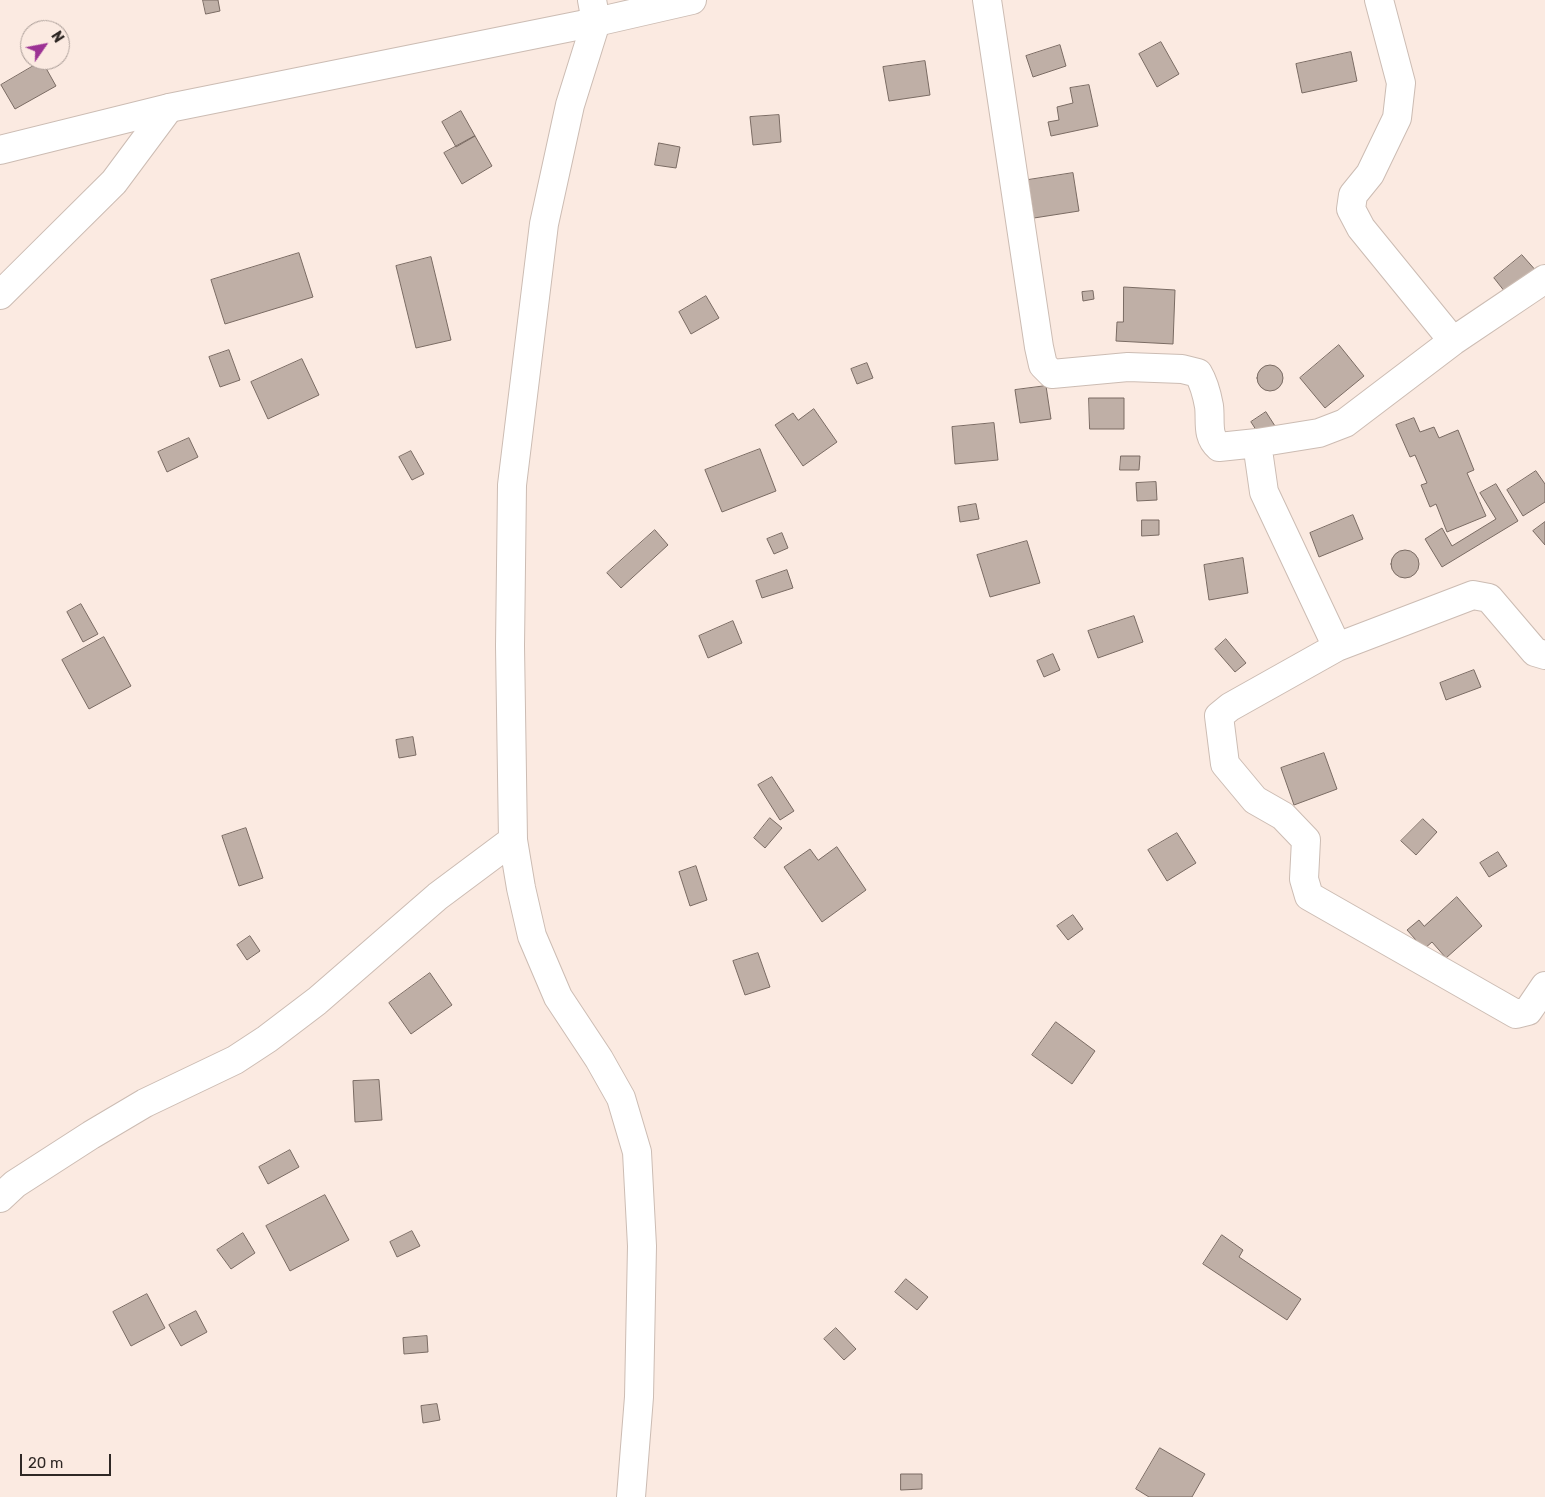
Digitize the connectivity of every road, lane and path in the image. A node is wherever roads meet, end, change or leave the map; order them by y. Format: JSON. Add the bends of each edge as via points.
{"nodes":[{"id":1,"x":692,"y":0,"type":"edge"},
{"id":2,"x":987,"y":0,"type":"edge"},
{"id":3,"x":1380,"y":0,"type":"edge"},
{"id":4,"x":594,"y":11,"type":"edge"},
{"id":5,"x":169,"y":108,"type":"junction"},
{"id":6,"x":0,"y":150,"type":"edge"},
{"id":7,"x":1545,"y":279,"type":"edge"},
{"id":8,"x":0,"y":295,"type":"edge"},
{"id":9,"x":1453,"y":341,"type":"junction"},
{"id":10,"x":1257,"y":443,"type":"junction"},
{"id":11,"x":1337,"y":647,"type":"junction"},
{"id":12,"x":1545,"y":655,"type":"edge"},
{"id":13,"x":513,"y":840,"type":"junction"},
{"id":14,"x":1545,"y":986,"type":"edge"},
{"id":15,"x":0,"y":1198,"type":"edge"},
{"id":16,"x":631,"y":1497,"type":"edge"}],
"edges":[{"from":1,"to":4,"type":"street"},
{"from":2,"to":10,"type":"street","via":[[1043,365],[1052,374],[1128,367],[1198,373],[1209,407],[1213,442],[1219,447]]},
{"from":3,"to":9,"type":"street","via":[[1401,83],[1397,118],[1370,174],[1353,195],[1351,209],[1361,228]]},
{"from":4,"to":5,"type":"street"},
{"from":4,"to":13,"type":"street","via":[[544,224],[512,485]]},
{"from":5,"to":6,"type":"street"},
{"from":5,"to":8,"type":"street","via":[[114,182]]},
{"from":7,"to":9,"type":"street"},
{"from":9,"to":10,"type":"street","via":[[1345,423],[1319,433]]},
{"from":10,"to":11,"type":"street","via":[[1264,492]]},
{"from":11,"to":12,"type":"street","via":[[1473,595],[1489,598],[1536,652]]},
{"from":11,"to":14,"type":"street","via":[[1219,716],[1225,764],[1255,800],[1283,816],[1306,840],[1304,879],[1309,896],[1516,1014],[1528,1011]]},
{"from":13,"to":15,"type":"street","via":[[438,896],[318,1001],[267,1039],[235,1060],[145,1103],[99,1130],[15,1184]]},
{"from":13,"to":16,"type":"street","via":[[532,936],[558,996],[621,1098],[637,1152],[642,1256],[639,1397]]}]}
